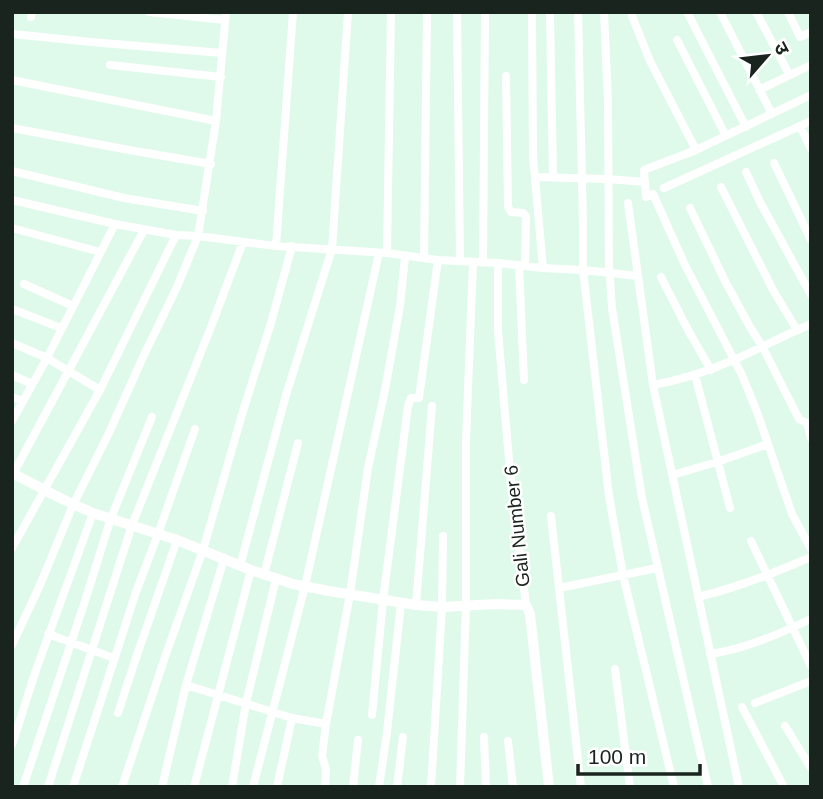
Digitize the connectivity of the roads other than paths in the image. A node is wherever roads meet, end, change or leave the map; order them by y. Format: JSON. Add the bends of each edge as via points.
{"nodes":[{"id":1,"x":149,"y":12,"type":"edge"},
{"id":2,"x":293,"y":12,"type":"edge"},
{"id":3,"x":348,"y":12,"type":"edge"},
{"id":4,"x":391,"y":12,"type":"edge"},
{"id":5,"x":426,"y":12,"type":"edge"},
{"id":6,"x":457,"y":12,"type":"edge"},
{"id":7,"x":485,"y":12,"type":"edge"},
{"id":8,"x":532,"y":12,"type":"edge"},
{"id":9,"x":550,"y":12,"type":"edge"},
{"id":10,"x":578,"y":12,"type":"edge"},
{"id":11,"x":604,"y":12,"type":"edge"},
{"id":12,"x":687,"y":12,"type":"edge"},
{"id":13,"x":720,"y":12,"type":"edge"},
{"id":14,"x":755,"y":12,"type":"edge"},
{"id":15,"x":788,"y":12,"type":"edge"},
{"id":16,"x":161,"y":13,"type":"edge"},
{"id":17,"x":225,"y":16,"type":"edge"},
{"id":18,"x":632,"y":16,"type":"dead end"},
{"id":19,"x":811,"y":32,"type":"edge"},
{"id":20,"x":12,"y":34,"type":"edge"},
{"id":21,"x":677,"y":40,"type":"dead end"},
{"id":22,"x":222,"y":53,"type":"junction"},
{"id":23,"x":110,"y":65,"type":"dead end"},
{"id":24,"x":811,"y":65,"type":"edge"},
{"id":25,"x":789,"y":74,"type":"junction"},
{"id":26,"x":506,"y":76,"type":"dead end"},
{"id":27,"x":221,"y":77,"type":"junction"},
{"id":28,"x":12,"y":80,"type":"edge"},
{"id":29,"x":759,"y":90,"type":"junction"},
{"id":30,"x":811,"y":95,"type":"edge"},
{"id":31,"x":772,"y":114,"type":"junction"},
{"id":32,"x":216,"y":121,"type":"junction"},
{"id":33,"x":811,"y":121,"type":"edge"},
{"id":34,"x":800,"y":126,"type":"junction"},
{"id":35,"x":746,"y":127,"type":"junction"},
{"id":36,"x":12,"y":128,"type":"edge"},
{"id":37,"x":726,"y":136,"type":"junction"},
{"id":38,"x":811,"y":149,"type":"edge"},
{"id":39,"x":696,"y":150,"type":"junction"},
{"id":40,"x":774,"y":163,"type":"dead end"},
{"id":41,"x":211,"y":164,"type":"junction"},
{"id":42,"x":12,"y":171,"type":"edge"},
{"id":43,"x":746,"y":172,"type":"dead end"},
{"id":44,"x":535,"y":177,"type":"junction"},
{"id":45,"x":553,"y":178,"type":"junction"},
{"id":46,"x":582,"y":178,"type":"junction"},
{"id":47,"x":608,"y":179,"type":"junction"},
{"id":48,"x":645,"y":182,"type":"junction"},
{"id":49,"x":721,"y":187,"type":"dead end"},
{"id":50,"x":664,"y":188,"type":"dead end"},
{"id":51,"x":12,"y":200,"type":"edge"},
{"id":52,"x":628,"y":203,"type":"dead end"},
{"id":53,"x":690,"y":208,"type":"dead end"},
{"id":54,"x":203,"y":211,"type":"junction"},
{"id":55,"x":115,"y":225,"type":"junction"},
{"id":56,"x":12,"y":228,"type":"edge"},
{"id":57,"x":144,"y":230,"type":"junction"},
{"id":58,"x":176,"y":235,"type":"junction"},
{"id":59,"x":198,"y":236,"type":"junction"},
{"id":60,"x":811,"y":240,"type":"edge"},
{"id":61,"x":243,"y":242,"type":"junction"},
{"id":62,"x":276,"y":246,"type":"junction"},
{"id":63,"x":292,"y":246,"type":"junction"},
{"id":64,"x":332,"y":249,"type":"junction"},
{"id":65,"x":100,"y":252,"type":"junction"},
{"id":66,"x":383,"y":253,"type":"junction"},
{"id":67,"x":405,"y":257,"type":"junction"},
{"id":68,"x":424,"y":258,"type":"junction"},
{"id":69,"x":438,"y":260,"type":"junction"},
{"id":70,"x":460,"y":261,"type":"junction"},
{"id":71,"x":473,"y":262,"type":"junction"},
{"id":72,"x":483,"y":262,"type":"junction"},
{"id":73,"x":498,"y":263,"type":"junction"},
{"id":74,"x":522,"y":265,"type":"junction"},
{"id":75,"x":542,"y":268,"type":"junction"},
{"id":76,"x":583,"y":270,"type":"junction"},
{"id":77,"x":609,"y":273,"type":"junction"},
{"id":78,"x":638,"y":276,"type":"junction"},
{"id":79,"x":661,"y":277,"type":"dead end"},
{"id":80,"x":24,"y":284,"type":"dead end"},
{"id":81,"x":811,"y":295,"type":"edge"},
{"id":82,"x":73,"y":306,"type":"junction"},
{"id":83,"x":12,"y":309,"type":"edge"},
{"id":84,"x":811,"y":324,"type":"edge"},
{"id":85,"x":61,"y":328,"type":"junction"},
{"id":86,"x":797,"y":330,"type":"junction"},
{"id":87,"x":12,"y":343,"type":"edge"},
{"id":88,"x":762,"y":346,"type":"junction"},
{"id":89,"x":47,"y":358,"type":"junction"},
{"id":90,"x":735,"y":360,"type":"junction"},
{"id":91,"x":711,"y":370,"type":"junction"},
{"id":92,"x":69,"y":371,"type":"junction"},
{"id":93,"x":12,"y":375,"type":"edge"},
{"id":94,"x":695,"y":375,"type":"junction"},
{"id":95,"x":524,"y":380,"type":"dead end"},
{"id":96,"x":32,"y":384,"type":"junction"},
{"id":97,"x":653,"y":385,"type":"junction"},
{"id":98,"x":100,"y":390,"type":"junction"},
{"id":99,"x":12,"y":397,"type":"edge"},
{"id":100,"x":23,"y":401,"type":"junction"},
{"id":101,"x":432,"y":406,"type":"dead end"},
{"id":102,"x":152,"y":417,"type":"dead end"},
{"id":103,"x":12,"y":420,"type":"edge"},
{"id":104,"x":195,"y":429,"type":"dead end"},
{"id":105,"x":811,"y":438,"type":"edge"},
{"id":106,"x":298,"y":443,"type":"dead end"},
{"id":107,"x":768,"y":444,"type":"junction"},
{"id":108,"x":717,"y":462,"type":"junction"},
{"id":109,"x":13,"y":474,"type":"edge"},
{"id":110,"x":672,"y":475,"type":"junction"},
{"id":111,"x":45,"y":491,"type":"junction"},
{"id":112,"x":73,"y":505,"type":"junction"},
{"id":113,"x":730,"y":508,"type":"dead end"},
{"id":114,"x":93,"y":513,"type":"junction"},
{"id":115,"x":551,"y":516,"type":"dead end"},
{"id":116,"x":111,"y":518,"type":"junction"},
{"id":117,"x":132,"y":525,"type":"junction"},
{"id":118,"x":159,"y":534,"type":"junction"},
{"id":119,"x":443,"y":536,"type":"dead end"},
{"id":120,"x":177,"y":540,"type":"junction"},
{"id":121,"x":751,"y":541,"type":"dead end"},
{"id":122,"x":12,"y":548,"type":"edge"},
{"id":123,"x":811,"y":549,"type":"edge"},
{"id":124,"x":203,"y":550,"type":"junction"},
{"id":125,"x":811,"y":557,"type":"edge"},
{"id":126,"x":224,"y":559,"type":"junction"},
{"id":127,"x":240,"y":566,"type":"junction"},
{"id":128,"x":657,"y":568,"type":"junction"},
{"id":129,"x":251,"y":570,"type":"junction"},
{"id":130,"x":264,"y":575,"type":"junction"},
{"id":131,"x":623,"y":575,"type":"junction"},
{"id":132,"x":768,"y":575,"type":"junction"},
{"id":133,"x":276,"y":579,"type":"junction"},
{"id":134,"x":305,"y":586,"type":"junction"},
{"id":135,"x":559,"y":588,"type":"junction"},
{"id":136,"x":350,"y":594,"type":"junction"},
{"id":137,"x":698,"y":597,"type":"junction"},
{"id":138,"x":383,"y":600,"type":"junction"},
{"id":139,"x":401,"y":603,"type":"junction"},
{"id":140,"x":416,"y":605,"type":"junction"},
{"id":141,"x":466,"y":605,"type":"junction"},
{"id":142,"x":526,"y":605,"type":"junction"},
{"id":143,"x":442,"y":607,"type":"junction"},
{"id":144,"x":811,"y":619,"type":"edge"},
{"id":145,"x":793,"y":627,"type":"junction"},
{"id":146,"x":48,"y":634,"type":"junction"},
{"id":147,"x":71,"y":642,"type":"junction"},
{"id":148,"x":12,"y":645,"type":"edge"},
{"id":149,"x":91,"y":650,"type":"junction"},
{"id":150,"x":710,"y":654,"type":"junction"},
{"id":151,"x":114,"y":658,"type":"junction"},
{"id":152,"x":811,"y":666,"type":"edge"},
{"id":153,"x":615,"y":669,"type":"dead end"},
{"id":154,"x":811,"y":681,"type":"edge"},
{"id":155,"x":186,"y":685,"type":"junction"},
{"id":156,"x":218,"y":695,"type":"junction"},
{"id":157,"x":246,"y":703,"type":"junction"},
{"id":158,"x":755,"y":703,"type":"dead end"},
{"id":159,"x":742,"y":707,"type":"dead end"},
{"id":160,"x":272,"y":712,"type":"junction"},
{"id":161,"x":118,"y":713,"type":"dead end"},
{"id":162,"x":372,"y":715,"type":"dead end"},
{"id":163,"x":292,"y":718,"type":"junction"},
{"id":164,"x":326,"y":724,"type":"junction"},
{"id":165,"x":785,"y":726,"type":"dead end"},
{"id":166,"x":403,"y":737,"type":"dead end"},
{"id":167,"x":484,"y":737,"type":"dead end"},
{"id":168,"x":358,"y":740,"type":"dead end"},
{"id":169,"x":508,"y":741,"type":"dead end"},
{"id":170,"x":12,"y":745,"type":"edge"},
{"id":171,"x":806,"y":755,"type":"edge"},
{"id":172,"x":811,"y":768,"type":"edge"},
{"id":173,"x":23,"y":787,"type":"edge"},
{"id":174,"x":48,"y":787,"type":"edge"},
{"id":175,"x":73,"y":787,"type":"edge"},
{"id":176,"x":122,"y":787,"type":"edge"},
{"id":177,"x":162,"y":787,"type":"edge"},
{"id":178,"x":194,"y":787,"type":"edge"},
{"id":179,"x":232,"y":787,"type":"edge"},
{"id":180,"x":253,"y":787,"type":"edge"},
{"id":181,"x":277,"y":787,"type":"edge"},
{"id":182,"x":325,"y":787,"type":"edge"},
{"id":183,"x":354,"y":787,"type":"edge"},
{"id":184,"x":379,"y":787,"type":"edge"},
{"id":185,"x":397,"y":787,"type":"edge"},
{"id":186,"x":431,"y":787,"type":"edge"},
{"id":187,"x":460,"y":787,"type":"edge"},
{"id":188,"x":486,"y":787,"type":"edge"},
{"id":189,"x":513,"y":787,"type":"edge"},
{"id":190,"x":549,"y":787,"type":"edge"},
{"id":191,"x":580,"y":787,"type":"edge"},
{"id":192,"x":630,"y":787,"type":"edge"},
{"id":193,"x":674,"y":787,"type":"edge"},
{"id":194,"x":708,"y":787,"type":"edge"},
{"id":195,"x":739,"y":787,"type":"edge"},
{"id":196,"x":784,"y":787,"type":"edge"}],
"edges":[{"from":1,"to":16,"type":"street"},
{"from":2,"to":62,"type":"street"},
{"from":3,"to":64,"type":"street"},
{"from":4,"to":66,"type":"street"},
{"from":5,"to":68,"type":"street"},
{"from":6,"to":70,"type":"street"},
{"from":7,"to":72,"type":"street"},
{"from":8,"to":44,"type":"street"},
{"from":9,"to":45,"type":"street"},
{"from":10,"to":46,"type":"street"},
{"from":11,"to":47,"type":"street"},
{"from":12,"to":35,"type":"street"},
{"from":13,"to":29,"type":"street"},
{"from":14,"to":25,"type":"street"},
{"from":15,"to":19,"type":"street","via":[[800,37]]},
{"from":16,"to":17,"type":"street"},
{"from":17,"to":22,"type":"street"},
{"from":18,"to":39,"type":"street"},
{"from":20,"to":22,"type":"street"},
{"from":21,"to":37,"type":"street"},
{"from":22,"to":27,"type":"street"},
{"from":23,"to":27,"type":"street"},
{"from":24,"to":25,"type":"street"},
{"from":25,"to":29,"type":"street"},
{"from":26,"to":74,"type":"street","via":[[508,207],[510,212],[526,216]]},
{"from":27,"to":32,"type":"street"},
{"from":28,"to":32,"type":"street"},
{"from":29,"to":31,"type":"street"},
{"from":30,"to":31,"type":"street"},
{"from":31,"to":35,"type":"street"},
{"from":32,"to":41,"type":"street"},
{"from":33,"to":34,"type":"street"},
{"from":34,"to":38,"type":"street"},
{"from":34,"to":50,"type":"street"},
{"from":35,"to":37,"type":"street"},
{"from":36,"to":41,"type":"street"},
{"from":37,"to":39,"type":"street"},
{"from":39,"to":48,"type":"street","via":[[644,170]]},
{"from":40,"to":60,"type":"street"},
{"from":41,"to":54,"type":"street"},
{"from":42,"to":54,"type":"street"},
{"from":43,"to":81,"type":"street"},
{"from":44,"to":45,"type":"street"},
{"from":44,"to":75,"type":"street"},
{"from":45,"to":46,"type":"street"},
{"from":46,"to":47,"type":"street"},
{"from":46,"to":76,"type":"street"},
{"from":47,"to":48,"type":"street"},
{"from":47,"to":77,"type":"street"},
{"from":48,"to":90,"type":"street","via":[[646,197],[653,194]]},
{"from":49,"to":86,"type":"street"},
{"from":51,"to":55,"type":"street"},
{"from":52,"to":78,"type":"street"},
{"from":53,"to":88,"type":"street"},
{"from":54,"to":59,"type":"street"},
{"from":55,"to":57,"type":"street"},
{"from":55,"to":65,"type":"street"},
{"from":56,"to":65,"type":"street"},
{"from":57,"to":58,"type":"street"},
{"from":57,"to":92,"type":"street"},
{"from":58,"to":59,"type":"street"},
{"from":58,"to":98,"type":"street"},
{"from":59,"to":61,"type":"street"},
{"from":59,"to":112,"type":"street"},
{"from":61,"to":62,"type":"street"},
{"from":61,"to":117,"type":"street"},
{"from":62,"to":63,"type":"street"},
{"from":63,"to":64,"type":"street"},
{"from":63,"to":124,"type":"street"},
{"from":64,"to":66,"type":"street"},
{"from":64,"to":127,"type":"street"},
{"from":65,"to":82,"type":"street"},
{"from":66,"to":67,"type":"street"},
{"from":66,"to":134,"type":"street"},
{"from":67,"to":68,"type":"street"},
{"from":67,"to":136,"type":"street"},
{"from":68,"to":69,"type":"street"},
{"from":69,"to":70,"type":"street"},
{"from":69,"to":138,"type":"street","via":[[419,398],[411,398],[408,405]]},
{"from":70,"to":71,"type":"street"},
{"from":71,"to":72,"type":"street"},
{"from":71,"to":141,"type":"street"},
{"from":72,"to":73,"type":"street"},
{"from":73,"to":74,"type":"street"},
{"from":73,"to":142,"type":"street","name":"Gali Number 6","via":[[498,331]]},
{"from":74,"to":75,"type":"street"},
{"from":74,"to":95,"type":"street"},
{"from":75,"to":76,"type":"street"},
{"from":76,"to":77,"type":"street"},
{"from":76,"to":131,"type":"street","via":[[609,496]]},
{"from":77,"to":78,"type":"street"},
{"from":77,"to":128,"type":"street","via":[[642,498]]},
{"from":78,"to":97,"type":"street"},
{"from":79,"to":91,"type":"street"},
{"from":80,"to":82,"type":"street"},
{"from":82,"to":85,"type":"street"},
{"from":83,"to":85,"type":"street"},
{"from":84,"to":86,"type":"street"},
{"from":85,"to":89,"type":"street"},
{"from":86,"to":88,"type":"street"},
{"from":87,"to":89,"type":"street"},
{"from":88,"to":90,"type":"street"},
{"from":88,"to":105,"type":"street","via":[[799,419],[807,423]]},
{"from":89,"to":92,"type":"street"},
{"from":89,"to":96,"type":"street"},
{"from":90,"to":91,"type":"street"},
{"from":90,"to":107,"type":"street"},
{"from":91,"to":94,"type":"street"},
{"from":92,"to":98,"type":"street"},
{"from":92,"to":109,"type":"street"},
{"from":93,"to":96,"type":"street"},
{"from":94,"to":97,"type":"street"},
{"from":94,"to":108,"type":"street"},
{"from":96,"to":100,"type":"street"},
{"from":97,"to":110,"type":"street"},
{"from":98,"to":111,"type":"street"},
{"from":99,"to":100,"type":"street"},
{"from":100,"to":103,"type":"street"},
{"from":101,"to":140,"type":"street"},
{"from":102,"to":116,"type":"street"},
{"from":104,"to":118,"type":"street"},
{"from":106,"to":130,"type":"street"},
{"from":107,"to":108,"type":"street"},
{"from":107,"to":123,"type":"street","via":[[792,514]]},
{"from":108,"to":110,"type":"street"},
{"from":108,"to":113,"type":"street"},
{"from":109,"to":111,"type":"street"},
{"from":110,"to":137,"type":"street"},
{"from":111,"to":112,"type":"street"},
{"from":111,"to":122,"type":"street"},
{"from":112,"to":114,"type":"street"},
{"from":112,"to":148,"type":"street"},
{"from":114,"to":116,"type":"street"},
{"from":114,"to":146,"type":"street"},
{"from":115,"to":135,"type":"street"},
{"from":116,"to":117,"type":"street"},
{"from":116,"to":147,"type":"street"},
{"from":117,"to":118,"type":"street"},
{"from":117,"to":149,"type":"street"},
{"from":118,"to":120,"type":"street"},
{"from":118,"to":151,"type":"street"},
{"from":119,"to":143,"type":"street"},
{"from":120,"to":124,"type":"street"},
{"from":120,"to":161,"type":"street"},
{"from":121,"to":132,"type":"street"},
{"from":124,"to":126,"type":"street"},
{"from":124,"to":176,"type":"street"},
{"from":125,"to":132,"type":"street"},
{"from":126,"to":127,"type":"street"},
{"from":126,"to":155,"type":"street"},
{"from":127,"to":129,"type":"street"},
{"from":128,"to":131,"type":"street"},
{"from":128,"to":194,"type":"street"},
{"from":129,"to":130,"type":"street"},
{"from":129,"to":156,"type":"street"},
{"from":130,"to":133,"type":"street"},
{"from":131,"to":135,"type":"street"},
{"from":131,"to":193,"type":"street"},
{"from":132,"to":137,"type":"street"},
{"from":132,"to":145,"type":"street"},
{"from":133,"to":134,"type":"street"},
{"from":133,"to":157,"type":"street"},
{"from":134,"to":136,"type":"street"},
{"from":134,"to":160,"type":"street"},
{"from":135,"to":191,"type":"street"},
{"from":136,"to":138,"type":"street"},
{"from":136,"to":164,"type":"street"},
{"from":137,"to":150,"type":"street"},
{"from":138,"to":139,"type":"street"},
{"from":138,"to":162,"type":"street"},
{"from":139,"to":140,"type":"street"},
{"from":139,"to":184,"type":"street"},
{"from":140,"to":143,"type":"street"},
{"from":141,"to":142,"type":"street"},
{"from":141,"to":143,"type":"street"},
{"from":141,"to":187,"type":"street"},
{"from":142,"to":190,"type":"street","name":"Gali Number 6"},
{"from":143,"to":186,"type":"street"},
{"from":144,"to":145,"type":"street"},
{"from":145,"to":150,"type":"street"},
{"from":145,"to":152,"type":"street"},
{"from":146,"to":147,"type":"street"},
{"from":146,"to":170,"type":"street"},
{"from":147,"to":149,"type":"street"},
{"from":147,"to":173,"type":"street"},
{"from":149,"to":151,"type":"street"},
{"from":149,"to":174,"type":"street"},
{"from":150,"to":195,"type":"street"},
{"from":151,"to":175,"type":"street"},
{"from":153,"to":192,"type":"street"},
{"from":154,"to":158,"type":"street"},
{"from":155,"to":156,"type":"street"},
{"from":155,"to":177,"type":"street"},
{"from":156,"to":157,"type":"street"},
{"from":156,"to":178,"type":"street"},
{"from":157,"to":160,"type":"street"},
{"from":157,"to":179,"type":"street"},
{"from":159,"to":196,"type":"street"},
{"from":160,"to":163,"type":"street"},
{"from":160,"to":180,"type":"street"},
{"from":163,"to":164,"type":"street"},
{"from":163,"to":181,"type":"street"},
{"from":164,"to":182,"type":"street"},
{"from":165,"to":171,"type":"street"},
{"from":166,"to":185,"type":"street"},
{"from":167,"to":188,"type":"street"},
{"from":168,"to":183,"type":"street"},
{"from":169,"to":189,"type":"street"},
{"from":171,"to":172,"type":"street"}]}
